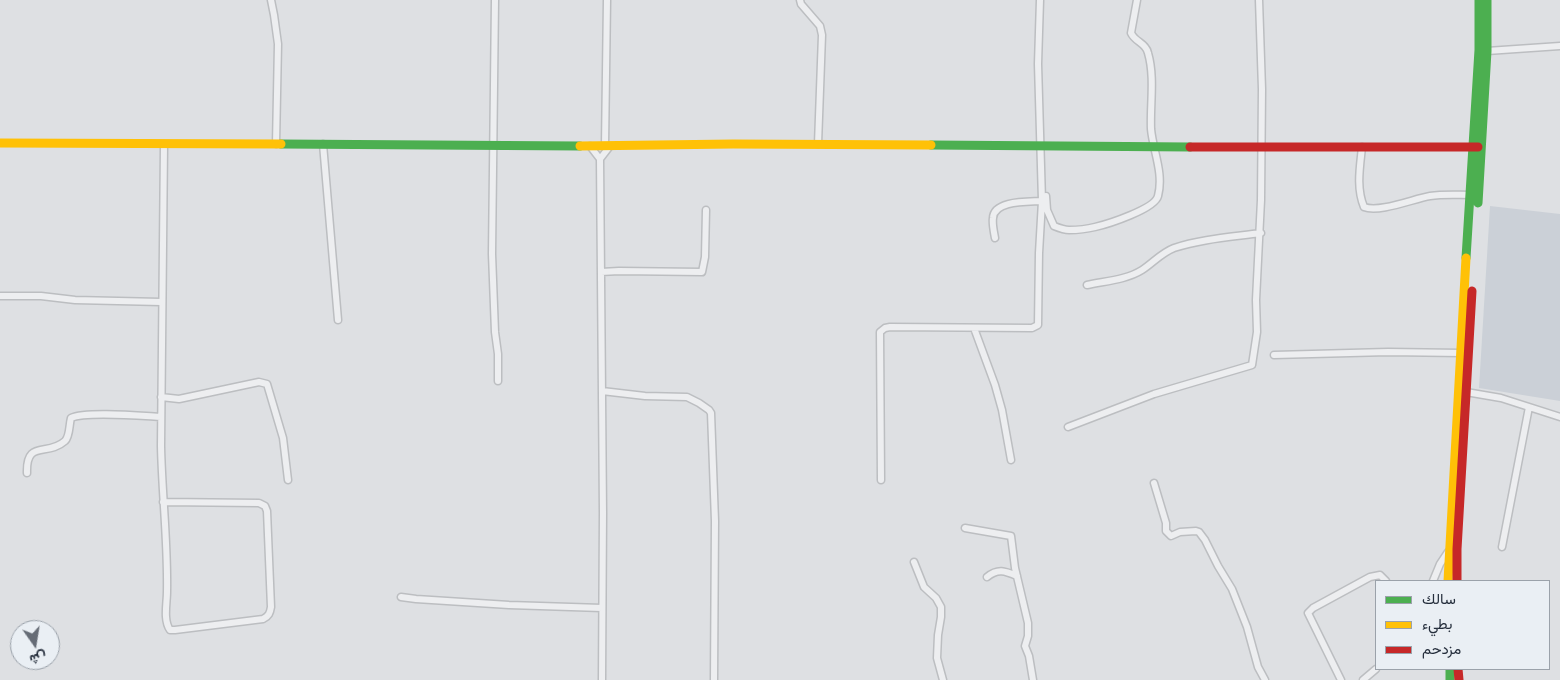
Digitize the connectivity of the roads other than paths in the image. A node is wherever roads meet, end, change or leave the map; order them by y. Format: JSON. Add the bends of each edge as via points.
{"nodes":[{"id":1,"x":271,"y":0,"type":"edge"},
{"id":2,"x":496,"y":0,"type":"edge"},
{"id":3,"x":607,"y":0,"type":"edge"},
{"id":4,"x":800,"y":0,"type":"edge"},
{"id":5,"x":1040,"y":0,"type":"edge"},
{"id":6,"x":1137,"y":0,"type":"edge"},
{"id":7,"x":1259,"y":0,"type":"edge"},
{"id":8,"x":1479,"y":0,"type":"edge"},
{"id":9,"x":1487,"y":0,"type":"edge"},
{"id":10,"x":1560,"y":46,"type":"edge"},
{"id":11,"x":1487,"y":51,"type":"junction"},
{"id":12,"x":0,"y":143,"type":"edge"},
{"id":13,"x":164,"y":144,"type":"junction"},
{"id":14,"x":276,"y":144,"type":"junction"},
{"id":15,"x":323,"y":144,"type":"junction"},
{"id":16,"x":818,"y":144,"type":"junction"},
{"id":17,"x":493,"y":145,"type":"junction"},
{"id":18,"x":1042,"y":145,"type":"junction"},
{"id":19,"x":590,"y":146,"type":"junction"},
{"id":20,"x":607,"y":146,"type":"junction"},
{"id":21,"x":1154,"y":147,"type":"junction"},
{"id":22,"x":1261,"y":147,"type":"junction"},
{"id":23,"x":1362,"y":147,"type":"junction"},
{"id":24,"x":1477,"y":147,"type":"junction"},
{"id":25,"x":600,"y":159,"type":"junction"},
{"id":26,"x":1470,"y":195,"type":"junction"},
{"id":27,"x":1042,"y":201,"type":"junction"},
{"id":28,"x":706,"y":210,"type":"dead end"},
{"id":29,"x":1261,"y":233,"type":"junction"},
{"id":30,"x":995,"y":238,"type":"dead end"},
{"id":31,"x":602,"y":272,"type":"junction"},
{"id":32,"x":1086,"y":285,"type":"dead end"},
{"id":33,"x":0,"y":296,"type":"edge"},
{"id":34,"x":161,"y":302,"type":"junction"},
{"id":35,"x":338,"y":320,"type":"dead end"},
{"id":36,"x":974,"y":328,"type":"junction"},
{"id":37,"x":1464,"y":353,"type":"junction"},
{"id":38,"x":1274,"y":355,"type":"dead end"},
{"id":39,"x":498,"y":381,"type":"dead end"},
{"id":40,"x":602,"y":391,"type":"junction"},
{"id":41,"x":1466,"y":392,"type":"junction"},
{"id":42,"x":161,"y":397,"type":"junction"},
{"id":43,"x":1529,"y":407,"type":"junction"},
{"id":44,"x":161,"y":416,"type":"junction"},
{"id":45,"x":1560,"y":418,"type":"edge"},
{"id":46,"x":1068,"y":427,"type":"dead end"},
{"id":47,"x":1011,"y":460,"type":"dead end"},
{"id":48,"x":27,"y":473,"type":"dead end"},
{"id":49,"x":288,"y":480,"type":"dead end"},
{"id":50,"x":881,"y":480,"type":"dead end"},
{"id":51,"x":1154,"y":483,"type":"dead end"},
{"id":52,"x":163,"y":502,"type":"junction"},
{"id":53,"x":965,"y":528,"type":"dead end"},
{"id":54,"x":1502,"y":547,"type":"dead end"},
{"id":55,"x":1453,"y":550,"type":"junction"},
{"id":56,"x":914,"y":562,"type":"dead end"},
{"id":57,"x":987,"y":576,"type":"dead end"},
{"id":58,"x":1017,"y":576,"type":"junction"},
{"id":59,"x":1385,"y":580,"type":"edge"},
{"id":60,"x":1433,"y":580,"type":"edge"},
{"id":61,"x":1448,"y":580,"type":"edge"},
{"id":62,"x":1456,"y":580,"type":"edge"},
{"id":63,"x":401,"y":597,"type":"dead end"},
{"id":64,"x":602,"y":608,"type":"junction"},
{"id":65,"x":1375,"y":670,"type":"edge"},
{"id":66,"x":602,"y":680,"type":"edge"},
{"id":67,"x":714,"y":680,"type":"edge"},
{"id":68,"x":943,"y":680,"type":"edge"},
{"id":69,"x":1033,"y":680,"type":"edge"},
{"id":70,"x":1265,"y":680,"type":"edge"},
{"id":71,"x":1341,"y":680,"type":"edge"},
{"id":72,"x":1363,"y":680,"type":"edge"}],
"edges":[{"from":1,"to":14,"type":"street","via":[[278,44]]},
{"from":2,"to":17,"type":"street"},
{"from":3,"to":20,"type":"street"},
{"from":4,"to":16,"type":"street","via":[[820,26],[822,35]]},
{"from":5,"to":18,"type":"street","via":[[1038,64]]},
{"from":6,"to":21,"type":"street","via":[[1132,33],[1148,52]]},
{"from":7,"to":22,"type":"street"},
{"from":8,"to":24,"type":"main road"},
{"from":9,"to":11,"type":"main road"},
{"from":10,"to":11,"type":"street"},
{"from":11,"to":24,"type":"main road"},
{"from":12,"to":13,"type":"main road"},
{"from":13,"to":14,"type":"main road"},
{"from":13,"to":34,"type":"street"},
{"from":14,"to":15,"type":"main road"},
{"from":15,"to":17,"type":"main road"},
{"from":15,"to":35,"type":"street"},
{"from":16,"to":18,"type":"main road"},
{"from":16,"to":20,"type":"main road"},
{"from":17,"to":19,"type":"main road"},
{"from":17,"to":39,"type":"street","via":[[492,254]]},
{"from":18,"to":21,"type":"main road"},
{"from":18,"to":21,"type":"street","via":[[1047,210],[1054,226],[1067,230],[1094,228],[1151,206],[1158,198],[1160,175]]},
{"from":18,"to":27,"type":"street"},
{"from":19,"to":20,"type":"main road"},
{"from":19,"to":25,"type":"street"},
{"from":20,"to":25,"type":"street"},
{"from":21,"to":22,"type":"main road"},
{"from":22,"to":23,"type":"main road"},
{"from":22,"to":29,"type":"street"},
{"from":23,"to":24,"type":"main road"},
{"from":23,"to":26,"type":"street","via":[[1360,197],[1364,206],[1370,209],[1430,196]]},
{"from":24,"to":26,"type":"main road"},
{"from":24,"to":37,"type":"main road"},
{"from":25,"to":31,"type":"street"},
{"from":26,"to":37,"type":"main road"},
{"from":27,"to":30,"type":"street","via":[[1001,206],[992,219]]},
{"from":27,"to":36,"type":"street","via":[[1038,325],[1032,328]]},
{"from":28,"to":31,"type":"street","via":[[702,272]]},
{"from":29,"to":32,"type":"street","via":[[1174,248],[1132,275]]},
{"from":29,"to":46,"type":"street","via":[[1257,332],[1252,365],[1154,394]]},
{"from":31,"to":40,"type":"street"},
{"from":33,"to":34,"type":"street"},
{"from":34,"to":42,"type":"street"},
{"from":36,"to":47,"type":"street","via":[[995,385]]},
{"from":36,"to":50,"type":"street","via":[[890,326],[880,332]]},
{"from":37,"to":38,"type":"street"},
{"from":37,"to":41,"type":"main road"},
{"from":37,"to":55,"type":"main road"},
{"from":40,"to":64,"type":"street"},
{"from":40,"to":67,"type":"street","via":[[687,397],[711,413],[715,521]]},
{"from":41,"to":43,"type":"street"},
{"from":41,"to":55,"type":"main road"},
{"from":42,"to":44,"type":"street"},
{"from":42,"to":49,"type":"street","via":[[179,399],[259,382],[267,384],[283,438]]},
{"from":43,"to":45,"type":"street"},
{"from":43,"to":54,"type":"street"},
{"from":44,"to":48,"type":"street","via":[[71,418],[65,441],[32,452],[28,457]]},
{"from":44,"to":52,"type":"street"},
{"from":51,"to":70,"type":"street","via":[[1166,531],[1171,536],[1196,531],[1205,540],[1232,589]]},
{"from":52,"to":52,"type":"street","via":[[167,622],[170,630],[268,616],[271,607],[265,506],[259,503]]},
{"from":53,"to":58,"type":"street","via":[[1011,536]]},
{"from":55,"to":60,"type":"street","via":[[1440,564]]},
{"from":55,"to":61,"type":"main road"},
{"from":55,"to":62,"type":"main road"},
{"from":56,"to":68,"type":"street","via":[[924,587],[941,607],[937,658]]},
{"from":57,"to":58,"type":"street","via":[[999,570]]},
{"from":58,"to":69,"type":"street","via":[[1028,623],[1024,646]]},
{"from":59,"to":71,"type":"street","via":[[1380,575],[1370,577],[1309,611],[1309,617]]},
{"from":63,"to":64,"type":"street"},
{"from":64,"to":66,"type":"street"},
{"from":65,"to":72,"type":"street"}]}
